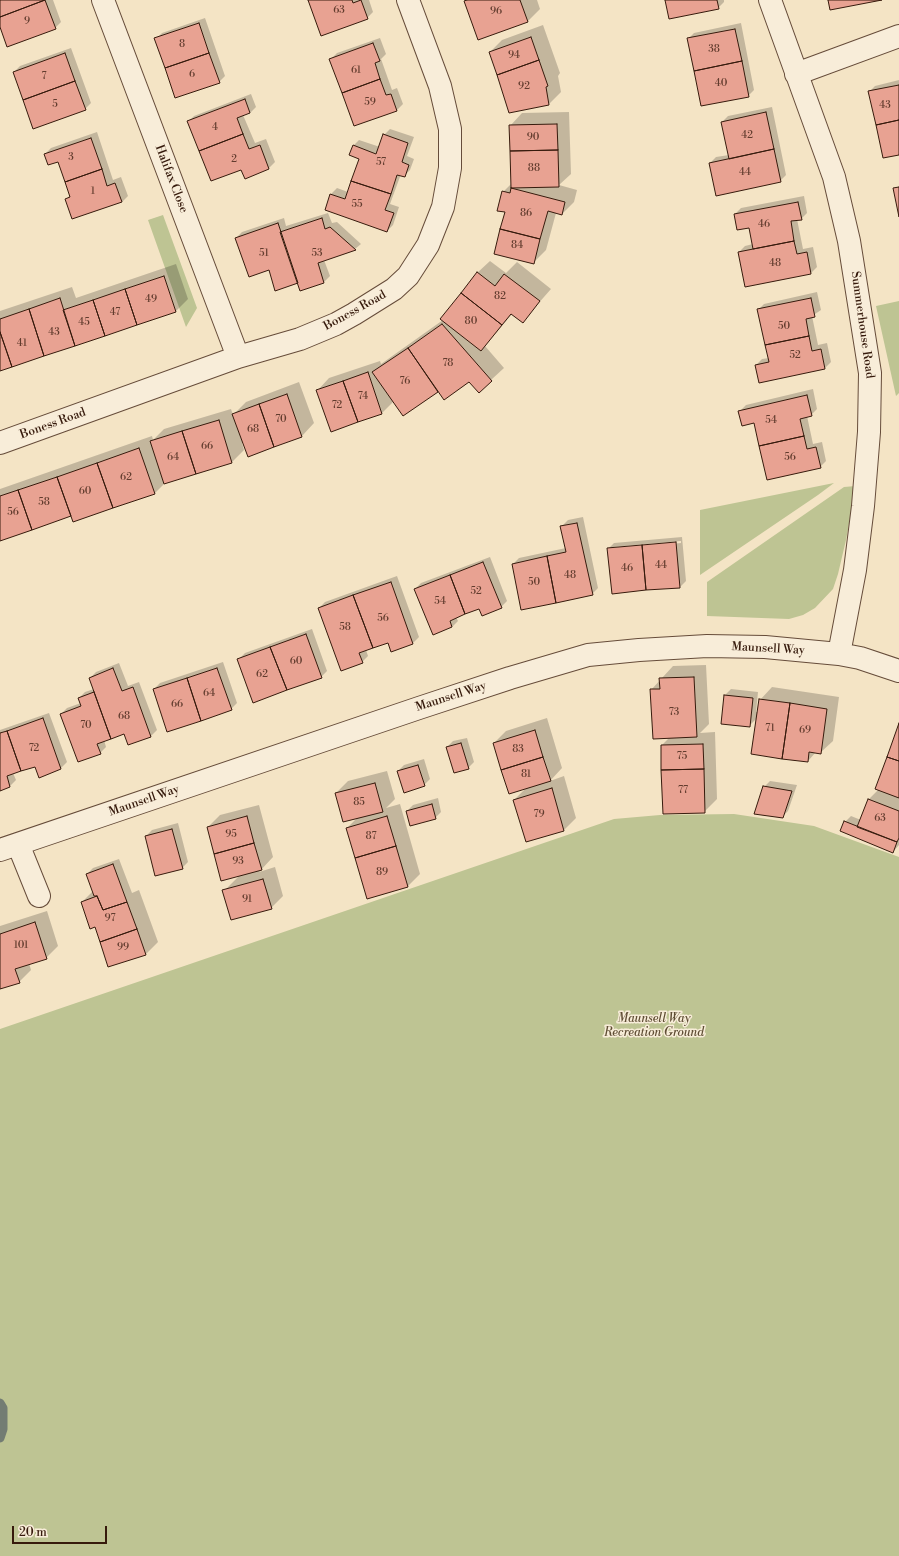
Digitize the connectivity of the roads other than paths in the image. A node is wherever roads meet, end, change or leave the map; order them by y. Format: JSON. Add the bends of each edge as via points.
{"nodes":[{"id":1,"x":103,"y":0,"type":"edge"},
{"id":2,"x":408,"y":0,"type":"edge"},
{"id":3,"x":770,"y":0,"type":"edge"},
{"id":4,"x":899,"y":36,"type":"edge"},
{"id":5,"x":796,"y":74,"type":"junction"},
{"id":6,"x":238,"y":357,"type":"junction"},
{"id":7,"x":0,"y":443,"type":"edge"},
{"id":8,"x":839,"y":654,"type":"junction"},
{"id":9,"x":899,"y":671,"type":"edge"},
{"id":10,"x":9,"y":847,"type":"edge"},
{"id":11,"x":39,"y":896,"type":"dead end"}],
"edges":[{"from":1,"to":6,"type":"street","name":"Halifax Close"},
{"from":2,"to":6,"type":"street","name":"Boness Road","via":[[440,86],[450,129],[450,168],[443,208],[428,245],[408,276],[376,301],[336,324],[314,333]]},
{"from":3,"to":5,"type":"street","name":"Summerhouse Road"},
{"from":4,"to":5,"type":"street"},
{"from":5,"to":8,"type":"street","name":"Summerhouse Road","via":[[834,177],[861,308],[870,373],[870,425],[863,506],[855,570]]},
{"from":6,"to":7,"type":"street","name":"Boness Road"},
{"from":8,"to":9,"type":"street","name":"Maunsell Way"},
{"from":8,"to":10,"type":"street","name":"Maunsell Way","via":[[765,647],[707,646],[588,655],[433,703]]},
{"from":10,"to":11,"type":"street","name":"Maunsell Way"}]}
